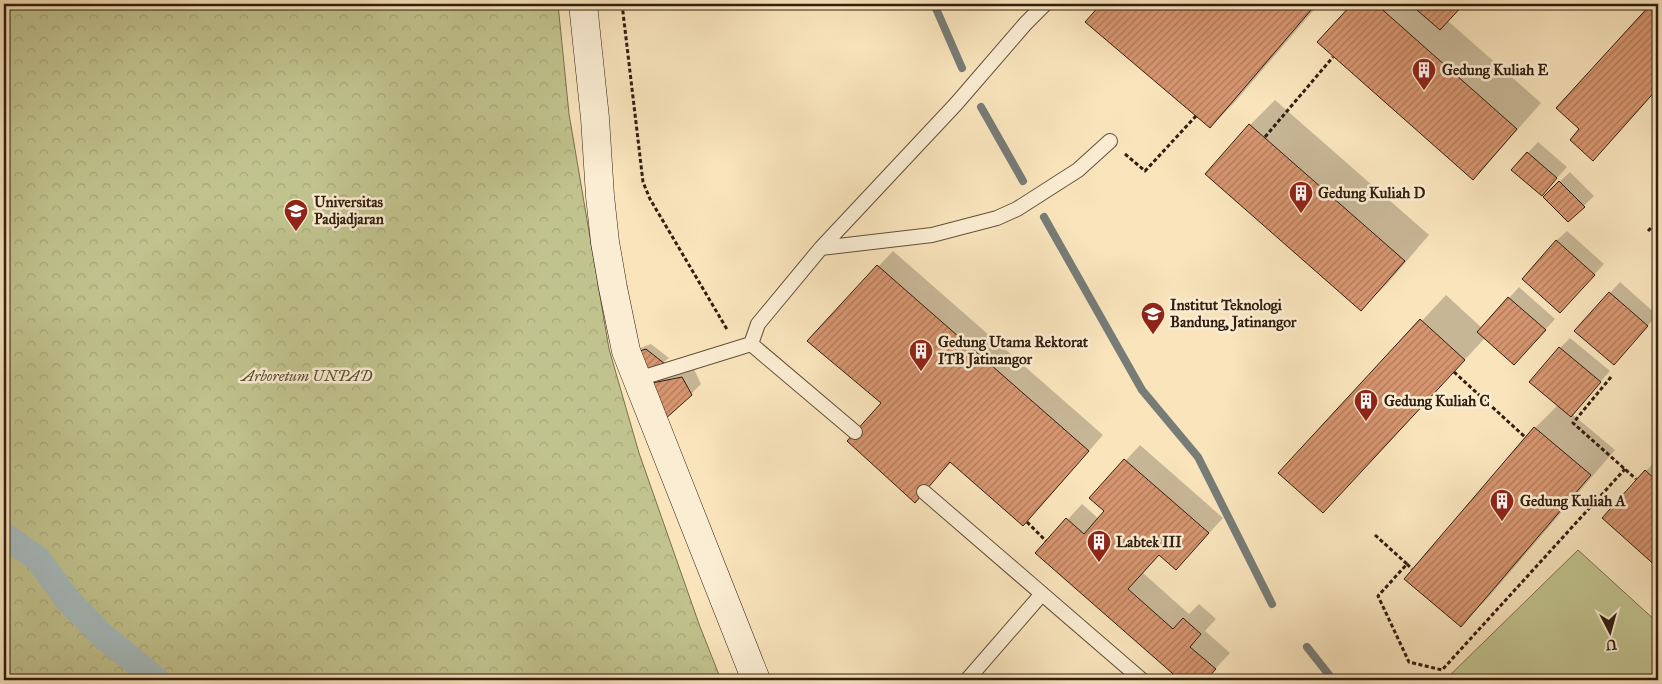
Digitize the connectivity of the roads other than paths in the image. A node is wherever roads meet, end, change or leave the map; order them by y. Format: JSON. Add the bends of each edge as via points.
{"nodes":[{"id":1,"x":584,"y":4,"type":"edge"},
{"id":2,"x":1043,"y":5,"type":"edge"},
{"id":3,"x":1110,"y":141,"type":"road end"},
{"id":4,"x":821,"y":248,"type":"junction"},
{"id":5,"x":752,"y":344,"type":"junction"},
{"id":6,"x":638,"y":379,"type":"junction"},
{"id":7,"x":855,"y":432,"type":"dead end"},
{"id":8,"x":924,"y":492,"type":"dead end"},
{"id":9,"x":1042,"y":595,"type":"junction"},
{"id":10,"x":756,"y":680,"type":"edge"},
{"id":11,"x":967,"y":680,"type":"edge"},
{"id":12,"x":1142,"y":680,"type":"edge"}],
"edges":[{"from":1,"to":6,"type":"main road","via":[[605,242],[626,351]]},
{"from":2,"to":4,"type":"lane","via":[[956,104]]},
{"from":3,"to":4,"type":"lane","via":[[1078,170],[997,218],[932,235]]},
{"from":4,"to":5,"type":"lane","via":[[758,324]]},
{"from":5,"to":6,"type":"lane"},
{"from":5,"to":7,"type":"lane"},
{"from":6,"to":10,"type":"main road"},
{"from":8,"to":9,"type":"lane"},
{"from":9,"to":11,"type":"lane"},
{"from":9,"to":12,"type":"lane"}]}
